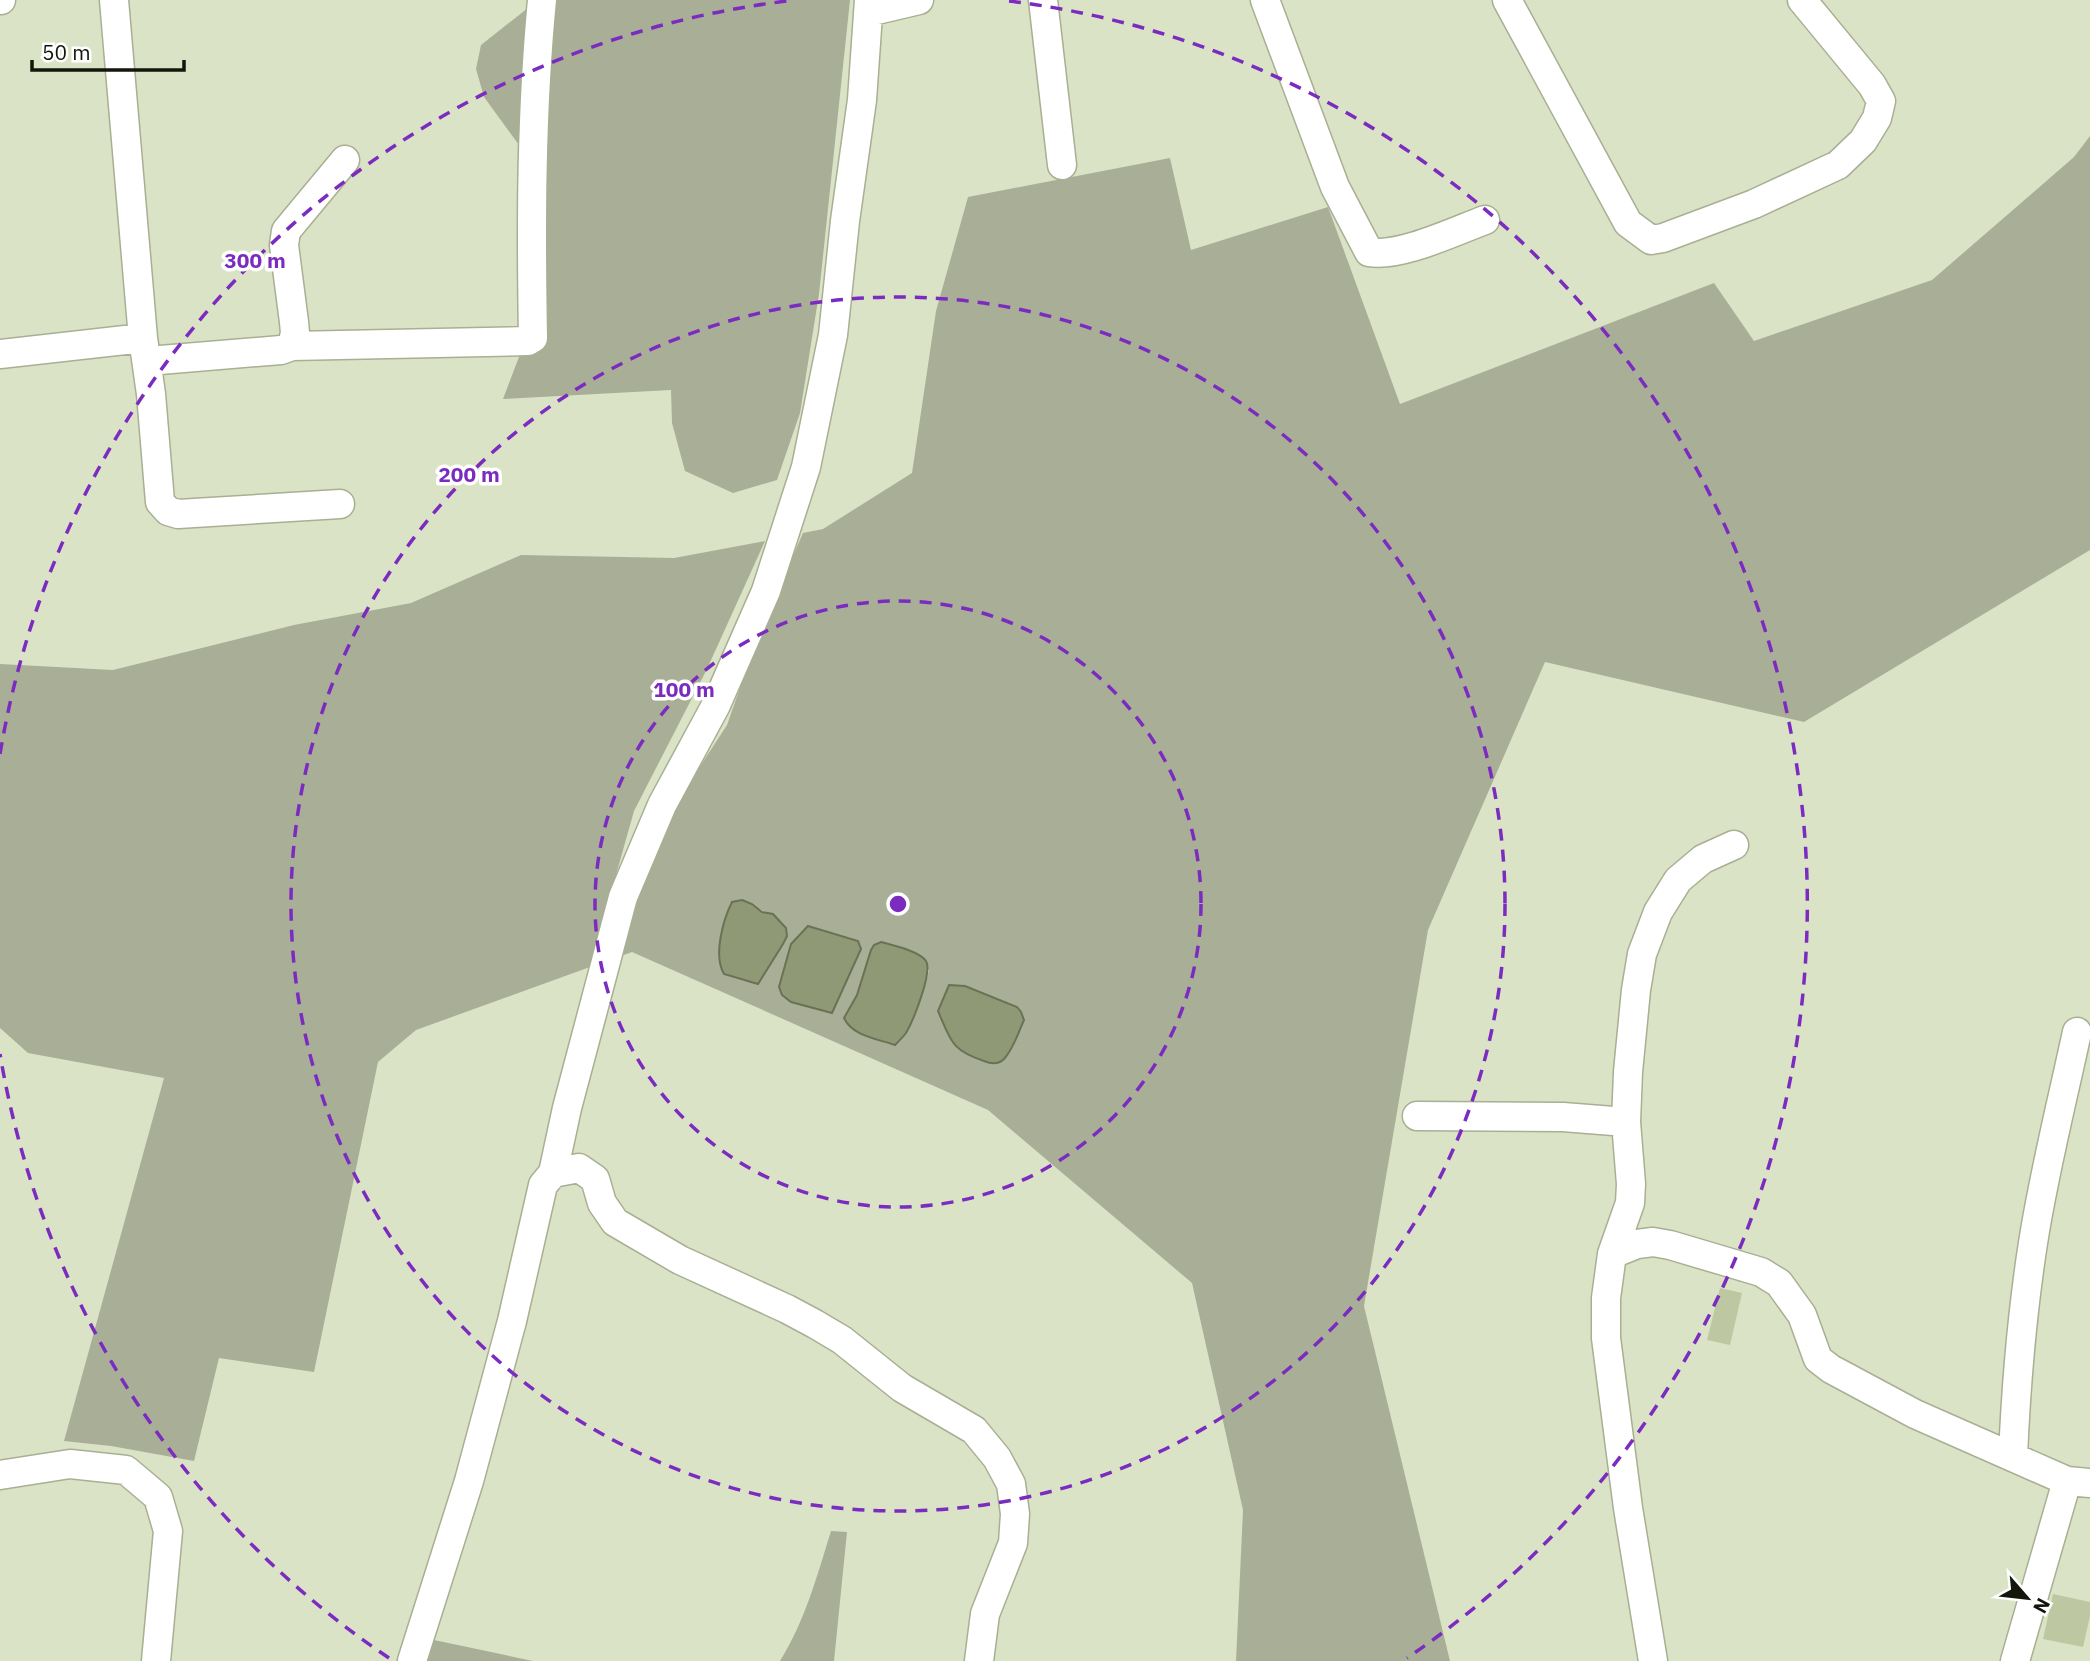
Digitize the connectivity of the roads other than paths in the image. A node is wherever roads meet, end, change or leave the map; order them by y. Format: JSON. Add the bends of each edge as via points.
{"nodes":[{"id":1,"x":114,"y":0,"type":"edge"},
{"id":2,"x":542,"y":0,"type":"edge"},
{"id":3,"x":919,"y":0,"type":"edge"},
{"id":4,"x":1043,"y":0,"type":"edge"},
{"id":5,"x":1265,"y":0,"type":"edge"},
{"id":6,"x":1507,"y":0,"type":"edge"},
{"id":7,"x":1802,"y":0,"type":"edge"},
{"id":8,"x":869,"y":6,"type":"edge"},
{"id":9,"x":345,"y":160,"type":"dead end"},
{"id":10,"x":1062,"y":165,"type":"dead end"},
{"id":11,"x":1485,"y":220,"type":"dead end"},
{"id":12,"x":292,"y":346,"type":"junction"},
{"id":13,"x":146,"y":350,"type":"junction"},
{"id":14,"x":0,"y":354,"type":"edge"},
{"id":15,"x":340,"y":504,"type":"dead end"},
{"id":16,"x":1734,"y":845,"type":"dead end"},
{"id":17,"x":2077,"y":1032,"type":"dead end"},
{"id":18,"x":1417,"y":1116,"type":"dead end"},
{"id":19,"x":1626,"y":1122,"type":"junction"},
{"id":20,"x":554,"y":1173,"type":"junction"},
{"id":21,"x":1612,"y":1254,"type":"junction"},
{"id":22,"x":2013,"y":1457,"type":"junction"},
{"id":23,"x":0,"y":1475,"type":"edge"},
{"id":24,"x":2078,"y":1482,"type":"edge"},
{"id":25,"x":156,"y":1661,"type":"edge"},
{"id":26,"x":412,"y":1661,"type":"edge"},
{"id":27,"x":979,"y":1661,"type":"edge"},
{"id":28,"x":1653,"y":1661,"type":"edge"},
{"id":29,"x":2014,"y":1661,"type":"edge"}],
"edges":[{"from":1,"to":13,"type":"street"},
{"from":2,"to":12,"type":"street","via":[[535,68],[531,215],[533,338]]},
{"from":3,"to":8,"type":"street"},
{"from":4,"to":10,"type":"street"},
{"from":5,"to":11,"type":"street","via":[[1335,187],[1369,252],[1414,246]]},
{"from":6,"to":7,"type":"street","via":[[1628,223],[1651,240],[1754,204],[1838,165],[1863,141],[1881,101]]},
{"from":8,"to":20,"type":"street","via":[[833,335],[806,467],[766,591],[623,897]]},
{"from":9,"to":12,"type":"street","via":[[286,231],[295,333]]},
{"from":12,"to":13,"type":"street","via":[[281,350]]},
{"from":13,"to":14,"type":"street"},
{"from":13,"to":15,"type":"street","via":[[158,491],[168,511]]},
{"from":16,"to":19,"type":"street","via":[[1703,859],[1678,880],[1658,912],[1642,954],[1636,990]]},
{"from":17,"to":22,"type":"street","via":[[2027,1284]]},
{"from":18,"to":19,"type":"street"},
{"from":19,"to":21,"type":"street","via":[[1630,1203]]},
{"from":20,"to":26,"type":"street","via":[[543,1185],[469,1481]]},
{"from":20,"to":27,"type":"street","via":[[579,1168],[595,1179],[602,1203],[615,1222],[680,1260],[842,1340],[902,1388],[974,1430],[1011,1484],[1015,1514],[1013,1543],[985,1614]]},
{"from":21,"to":22,"type":"street","via":[[1653,1242],[1761,1272],[1779,1283],[1802,1315],[1818,1359],[1831,1369],[1915,1414]]},
{"from":21,"to":28,"type":"street","via":[[1606,1338]]},
{"from":22,"to":24,"type":"street"},
{"from":23,"to":25,"type":"street","via":[[71,1464],[126,1470],[158,1497],[168,1531]]},
{"from":24,"to":29,"type":"street"}]}
